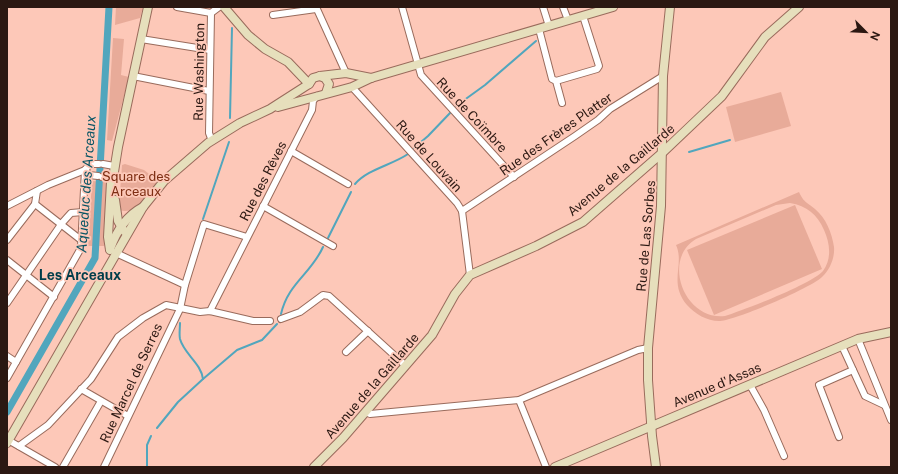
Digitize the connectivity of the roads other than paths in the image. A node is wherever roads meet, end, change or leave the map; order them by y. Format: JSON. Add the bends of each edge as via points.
{"nodes":[{"id":1,"x":148,"y":7,"type":"edge"},
{"id":2,"x":178,"y":7,"type":"edge"},
{"id":3,"x":219,"y":7,"type":"edge"},
{"id":4,"x":224,"y":7,"type":"edge"},
{"id":5,"x":402,"y":7,"type":"edge"},
{"id":6,"x":543,"y":7,"type":"edge"},
{"id":7,"x":563,"y":7,"type":"edge"},
{"id":8,"x":613,"y":7,"type":"edge"},
{"id":9,"x":670,"y":7,"type":"edge"},
{"id":10,"x":799,"y":7,"type":"edge"},
{"id":11,"x":316,"y":8,"type":"edge"},
{"id":12,"x":211,"y":13,"type":"junction"},
{"id":13,"x":273,"y":15,"type":"dead end"},
{"id":14,"x":583,"y":16,"type":"junction"},
{"id":15,"x":568,"y":20,"type":"junction"},
{"id":16,"x":549,"y":26,"type":"junction"},
{"id":17,"x":539,"y":29,"type":"junction"},
{"id":18,"x":141,"y":39,"type":"junction"},
{"id":19,"x":210,"y":50,"type":"junction"},
{"id":20,"x":418,"y":65,"type":"junction"},
{"id":21,"x":346,"y":73,"type":"junction"},
{"id":22,"x":133,"y":76,"type":"junction"},
{"id":23,"x":320,"y":76,"type":"junction"},
{"id":24,"x":663,"y":76,"type":"junction"},
{"id":25,"x":371,"y":78,"type":"junction"},
{"id":26,"x":556,"y":81,"type":"junction"},
{"id":27,"x":309,"y":84,"type":"junction"},
{"id":28,"x":352,"y":87,"type":"junction"},
{"id":29,"x":209,"y":91,"type":"junction"},
{"id":30,"x":326,"y":93,"type":"junction"},
{"id":31,"x":317,"y":96,"type":"junction"},
{"id":32,"x":562,"y":103,"type":"dead end"},
{"id":33,"x":270,"y":109,"type":"junction"},
{"id":34,"x":212,"y":141,"type":"junction"},
{"id":35,"x":291,"y":151,"type":"junction"},
{"id":36,"x":662,"y":153,"type":"junction"},
{"id":37,"x":114,"y":166,"type":"junction"},
{"id":38,"x":85,"y":170,"type":"junction"},
{"id":39,"x":514,"y":177,"type":"junction"},
{"id":40,"x":113,"y":178,"type":"junction"},
{"id":41,"x":348,"y":184,"type":"dead end"},
{"id":42,"x":37,"y":191,"type":"junction"},
{"id":43,"x":35,"y":204,"type":"junction"},
{"id":44,"x":7,"y":206,"type":"edge"},
{"id":45,"x":263,"y":206,"type":"junction"},
{"id":46,"x":143,"y":207,"type":"junction"},
{"id":47,"x":462,"y":210,"type":"junction"},
{"id":48,"x":83,"y":212,"type":"junction"},
{"id":49,"x":62,"y":223,"type":"junction"},
{"id":50,"x":122,"y":226,"type":"junction"},
{"id":51,"x":126,"y":236,"type":"junction"},
{"id":52,"x":247,"y":237,"type":"junction"},
{"id":53,"x":7,"y":240,"type":"edge"},
{"id":54,"x":81,"y":240,"type":"junction"},
{"id":55,"x":333,"y":246,"type":"dead end"},
{"id":56,"x":113,"y":252,"type":"junction"},
{"id":57,"x":7,"y":260,"type":"edge"},
{"id":58,"x":26,"y":275,"type":"junction"},
{"id":59,"x":470,"y":275,"type":"junction"},
{"id":60,"x":185,"y":286,"type":"junction"},
{"id":61,"x":54,"y":297,"type":"junction"},
{"id":62,"x":7,"y":303,"type":"edge"},
{"id":63,"x":180,"y":309,"type":"junction"},
{"id":64,"x":210,"y":311,"type":"junction"},
{"id":65,"x":281,"y":319,"type":"dead end"},
{"id":66,"x":270,"y":320,"type":"dead end"},
{"id":67,"x":368,"y":331,"type":"junction"},
{"id":68,"x":891,"y":332,"type":"edge"},
{"id":69,"x":858,"y":339,"type":"junction"},
{"id":70,"x":842,"y":346,"type":"junction"},
{"id":71,"x":648,"y":348,"type":"junction"},
{"id":72,"x":346,"y":352,"type":"dead end"},
{"id":73,"x":7,"y":356,"type":"edge"},
{"id":74,"x":16,"y":362,"type":"junction"},
{"id":75,"x":405,"y":365,"type":"junction"},
{"id":76,"x":853,"y":370,"type":"junction"},
{"id":77,"x":7,"y":378,"type":"edge"},
{"id":78,"x":750,"y":385,"type":"junction"},
{"id":79,"x":81,"y":389,"type":"junction"},
{"id":80,"x":519,"y":400,"type":"junction"},
{"id":81,"x":101,"y":401,"type":"junction"},
{"id":82,"x":884,"y":405,"type":"junction"},
{"id":83,"x":366,"y":412,"type":"junction"},
{"id":84,"x":128,"y":416,"type":"junction"},
{"id":85,"x":891,"y":420,"type":"edge"},
{"id":86,"x":652,"y":426,"type":"junction"},
{"id":87,"x":839,"y":437,"type":"dead end"},
{"id":88,"x":8,"y":442,"type":"edge"},
{"id":89,"x":19,"y":446,"type":"junction"},
{"id":90,"x":784,"y":456,"type":"dead end"},
{"id":91,"x":55,"y":467,"type":"edge"},
{"id":92,"x":63,"y":467,"type":"edge"},
{"id":93,"x":104,"y":467,"type":"edge"},
{"id":94,"x":314,"y":467,"type":"edge"},
{"id":95,"x":546,"y":467,"type":"edge"},
{"id":96,"x":555,"y":467,"type":"edge"},
{"id":97,"x":656,"y":467,"type":"edge"}],
"edges":[{"from":1,"to":18,"type":"street"},
{"from":2,"to":12,"type":"street"},
{"from":3,"to":12,"type":"street","name":"Rue Washington"},
{"from":4,"to":27,"type":"street","via":[[248,35],[265,49],[288,62]]},
{"from":5,"to":20,"type":"street","name":"Rue de Coïmbre"},
{"from":6,"to":16,"type":"street"},
{"from":7,"to":15,"type":"street"},
{"from":8,"to":14,"type":"street"},
{"from":9,"to":24,"type":"street","name":"Rue de Las Sorbes"},
{"from":10,"to":36,"type":"street","name":"Avenue de la Gaillarde","via":[[765,37],[722,96]]},
{"from":11,"to":13,"type":"street"},
{"from":11,"to":21,"type":"street"},
{"from":12,"to":19,"type":"street","name":"Rue Washington"},
{"from":14,"to":15,"type":"street"},
{"from":14,"to":26,"type":"street","via":[[599,66],[597,69]]},
{"from":15,"to":16,"type":"street"},
{"from":16,"to":17,"type":"street"},
{"from":17,"to":20,"type":"street"},
{"from":17,"to":26,"type":"street","via":[[552,78]]},
{"from":18,"to":19,"type":"street"},
{"from":18,"to":22,"type":"street"},
{"from":19,"to":29,"type":"street","name":"Rue Washington"},
{"from":20,"to":25,"type":"street"},
{"from":20,"to":39,"type":"street","name":"Rue de Coïmbre","via":[[424,79]]},
{"from":21,"to":23,"type":"street"},
{"from":21,"to":25,"type":"street"},
{"from":22,"to":29,"type":"street"},
{"from":22,"to":37,"type":"street"},
{"from":23,"to":27,"type":"street","via":[[313,78]]},
{"from":23,"to":30,"type":"street","via":[[329,84]]},
{"from":24,"to":36,"type":"street","name":"Rue de Las Sorbes"},
{"from":24,"to":39,"type":"street","name":"Rue des Frères Platter","via":[[610,109],[598,120]]},
{"from":25,"to":28,"type":"street"},
{"from":26,"to":32,"type":"street"},
{"from":27,"to":31,"type":"street","via":[[310,91]]},
{"from":27,"to":33,"type":"street"},
{"from":28,"to":30,"type":"street"},
{"from":28,"to":47,"type":"street","name":"Rue de Louvain"},
{"from":29,"to":34,"type":"street","name":"Rue Washington","via":[[209,133]]},
{"from":30,"to":31,"type":"street"},
{"from":31,"to":33,"type":"street"},
{"from":31,"to":35,"type":"street","name":"Rue des Rêves","via":[[312,101],[312,110]]},
{"from":33,"to":34,"type":"street","via":[[240,123]]},
{"from":34,"to":46,"type":"street","via":[[164,181]]},
{"from":35,"to":41,"type":"street"},
{"from":35,"to":45,"type":"street","name":"Rue des Rêves"},
{"from":36,"to":59,"type":"street","name":"Avenue de la Gaillarde","via":[[583,222]]},
{"from":36,"to":71,"type":"street","name":"Rue de Las Sorbes","via":[[661,206]]},
{"from":37,"to":38,"type":"street","via":[[90,164]]},
{"from":37,"to":40,"type":"street"},
{"from":38,"to":40,"type":"street","via":[[89,175]]},
{"from":38,"to":42,"type":"street"},
{"from":38,"to":48,"type":"street"},
{"from":39,"to":47,"type":"street","name":"Rue des Frères Platter"},
{"from":40,"to":50,"type":"street","via":[[114,206]]},
{"from":40,"to":56,"type":"street","via":[[108,238]]},
{"from":42,"to":43,"type":"street"},
{"from":42,"to":44,"type":"street"},
{"from":43,"to":49,"type":"street"},
{"from":43,"to":53,"type":"street"},
{"from":45,"to":52,"type":"street","name":"Rue des Rêves"},
{"from":45,"to":55,"type":"street"},
{"from":46,"to":50,"type":"street"},
{"from":46,"to":51,"type":"street"},
{"from":47,"to":59,"type":"street","name":"Rue de Louvain"},
{"from":48,"to":49,"type":"street","via":[[71,213]]},
{"from":48,"to":54,"type":"street"},
{"from":49,"to":54,"type":"street"},
{"from":49,"to":58,"type":"street"},
{"from":50,"to":51,"type":"street"},
{"from":50,"to":56,"type":"street"},
{"from":51,"to":56,"type":"street"},
{"from":52,"to":60,"type":"street","name":"Rue des Rêves","via":[[204,224]]},
{"from":52,"to":64,"type":"street"},
{"from":54,"to":61,"type":"street","via":[[78,254]]},
{"from":56,"to":60,"type":"street"},
{"from":56,"to":88,"type":"street","via":[[106,270]]},
{"from":57,"to":58,"type":"street"},
{"from":58,"to":61,"type":"street"},
{"from":58,"to":62,"type":"street"},
{"from":59,"to":75,"type":"street","name":"Avenue de la Gaillarde","via":[[455,294],[432,335]]},
{"from":60,"to":63,"type":"street","name":"Rue des Rêves"},
{"from":61,"to":74,"type":"street"},
{"from":63,"to":64,"type":"street"},
{"from":63,"to":79,"type":"street","via":[[166,305],[118,337],[91,379]]},
{"from":63,"to":84,"type":"street","name":"Rue Marcel de Serres"},
{"from":64,"to":66,"type":"street","via":[[246,320]]},
{"from":65,"to":67,"type":"street","via":[[300,312],[323,295],[329,296]]},
{"from":67,"to":72,"type":"street"},
{"from":67,"to":75,"type":"street"},
{"from":68,"to":69,"type":"street","name":"Avenue d'Assas"},
{"from":69,"to":70,"type":"street","name":"Avenue d'Assas"},
{"from":69,"to":82,"type":"street"},
{"from":70,"to":76,"type":"street"},
{"from":70,"to":78,"type":"street","name":"Avenue d'Assas"},
{"from":71,"to":80,"type":"street"},
{"from":71,"to":86,"type":"street","name":"Rue de Las Sorbes"},
{"from":73,"to":74,"type":"street"},
{"from":74,"to":77,"type":"street"},
{"from":75,"to":83,"type":"street","name":"Avenue de la Gaillarde"},
{"from":76,"to":82,"type":"street","via":[[865,396]]},
{"from":76,"to":87,"type":"street","via":[[819,385]]},
{"from":78,"to":86,"type":"street","name":"Avenue d'Assas"},
{"from":78,"to":90,"type":"street"},
{"from":79,"to":81,"type":"street"},
{"from":79,"to":89,"type":"street","via":[[48,425]]},
{"from":80,"to":83,"type":"street","via":[[370,414]]},
{"from":80,"to":95,"type":"street"},
{"from":81,"to":84,"type":"street"},
{"from":81,"to":92,"type":"street"},
{"from":82,"to":85,"type":"street"},
{"from":83,"to":94,"type":"street","name":"Avenue de la Gaillarde"},
{"from":84,"to":93,"type":"street","name":"Rue Marcel de Serres"},
{"from":86,"to":96,"type":"street","name":"Avenue d'Assas"},
{"from":86,"to":97,"type":"street","name":"Rue de Las Sorbes"},
{"from":88,"to":89,"type":"street"},
{"from":89,"to":91,"type":"street"}]}
